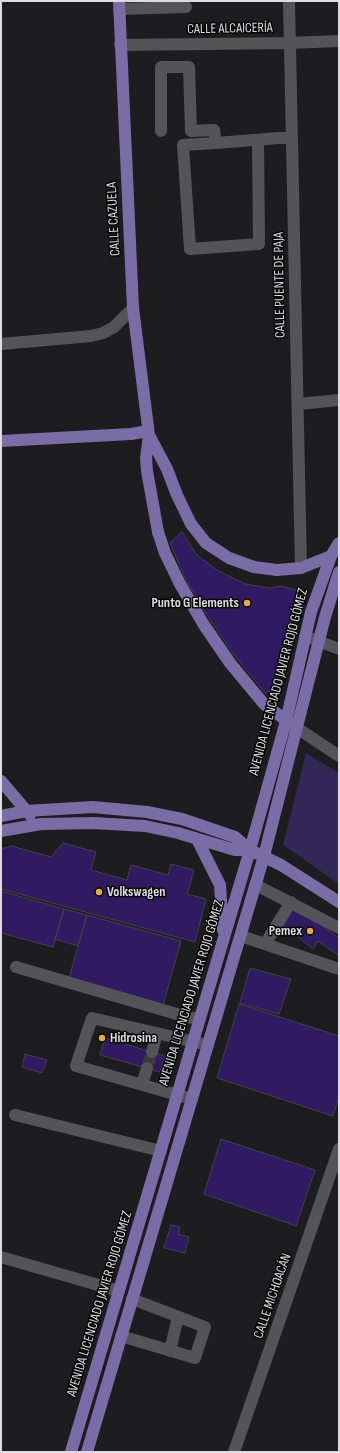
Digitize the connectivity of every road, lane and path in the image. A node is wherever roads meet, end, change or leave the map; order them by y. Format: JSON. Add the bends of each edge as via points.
{"nodes":[{"id":1,"x":289,"y":1,"type":"edge"},
{"id":2,"x":119,"y":5,"type":"edge"},
{"id":3,"x":186,"y":7,"type":"dead end"},
{"id":4,"x":339,"y":41,"type":"edge"},
{"id":5,"x":289,"y":43,"type":"junction"},
{"id":6,"x":120,"y":45,"type":"junction"},
{"id":7,"x":161,"y":131,"type":"dead end"},
{"id":8,"x":292,"y":138,"type":"junction"},
{"id":9,"x":258,"y":140,"type":"junction"},
{"id":10,"x":216,"y":143,"type":"junction"},
{"id":11,"x":133,"y":308,"type":"junction"},
{"id":12,"x":1,"y":344,"type":"edge"},
{"id":13,"x":338,"y":402,"type":"edge"},
{"id":14,"x":298,"y":404,"type":"junction"},
{"id":15,"x":148,"y":433,"type":"junction"},
{"id":16,"x":1,"y":441,"type":"edge"},
{"id":17,"x":339,"y":543,"type":"edge"},
{"id":18,"x":331,"y":556,"type":"junction"},
{"id":19,"x":301,"y":568,"type":"junction"},
{"id":20,"x":339,"y":572,"type":"edge"},
{"id":21,"x":305,"y":636,"type":"junction"},
{"id":22,"x":319,"y":641,"type":"junction"},
{"id":23,"x":339,"y":649,"type":"edge"},
{"id":24,"x":286,"y":721,"type":"junction"},
{"id":25,"x":297,"y":728,"type":"junction"},
{"id":26,"x":339,"y":756,"type":"edge"},
{"id":27,"x":1,"y":781,"type":"edge"},
{"id":28,"x":26,"y":811,"type":"junction"},
{"id":29,"x":1,"y":816,"type":"edge"},
{"id":30,"x":41,"y":824,"type":"junction"},
{"id":31,"x":1,"y":831,"type":"edge"},
{"id":32,"x":197,"y":839,"type":"junction"},
{"id":33,"x":250,"y":850,"type":"junction"},
{"id":34,"x":264,"y":856,"type":"junction"},
{"id":35,"x":256,"y":885,"type":"junction"},
{"id":36,"x":290,"y":902,"type":"junction"},
{"id":37,"x":339,"y":902,"type":"edge"},
{"id":38,"x":339,"y":928,"type":"edge"},
{"id":39,"x":241,"y":936,"type":"junction"},
{"id":40,"x":224,"y":940,"type":"junction"},
{"id":41,"x":266,"y":944,"type":"junction"},
{"id":42,"x":16,"y":967,"type":"dead end"},
{"id":43,"x":339,"y":969,"type":"edge"},
{"id":44,"x":200,"y":1020,"type":"junction"},
{"id":45,"x":158,"y":1033,"type":"junction"},
{"id":46,"x":194,"y":1041,"type":"junction"},
{"id":47,"x":208,"y":1045,"type":"junction"},
{"id":48,"x":152,"y":1052,"type":"tunnel mouth"},
{"id":49,"x":147,"y":1068,"type":"tunnel mouth"},
{"id":50,"x":142,"y":1085,"type":"junction"},
{"id":51,"x":178,"y":1095,"type":"junction"},
{"id":52,"x":192,"y":1099,"type":"junction"},
{"id":53,"x":15,"y":1115,"type":"dead end"},
{"id":54,"x":339,"y":1149,"type":"edge"},
{"id":55,"x":161,"y":1151,"type":"junction"},
{"id":56,"x":140,"y":1223,"type":"junction"},
{"id":57,"x":154,"y":1226,"type":"junction"},
{"id":58,"x":1,"y":1258,"type":"edge"},
{"id":59,"x":119,"y":1291,"type":"junction"},
{"id":60,"x":132,"y":1299,"type":"junction"},
{"id":61,"x":178,"y":1317,"type":"junction"},
{"id":62,"x":121,"y":1336,"type":"junction"},
{"id":63,"x":170,"y":1351,"type":"junction"},
{"id":64,"x":71,"y":1452,"type":"edge"},
{"id":65,"x":87,"y":1452,"type":"edge"},
{"id":66,"x":234,"y":1452,"type":"edge"}],
"edges":[{"from":1,"to":5,"type":"street","name":"CALLE PUENTE DE PAJA"},
{"from":2,"to":3,"type":"street"},
{"from":2,"to":6,"type":"main road","name":"CALLE CAZUELA"},
{"from":4,"to":5,"type":"street","name":"CALLE ALCAICERÍA"},
{"from":5,"to":6,"type":"street","name":"CALLE ALCAICERÍA"},
{"from":5,"to":8,"type":"street","name":"CALLE PUENTE DE PAJA"},
{"from":6,"to":11,"type":"main road","name":"CALLE CAZUELA"},
{"from":7,"to":10,"type":"street","via":[[161,67],[189,67],[191,131],[214,130]]},
{"from":8,"to":9,"type":"street"},
{"from":8,"to":14,"type":"street","name":"CALLE PUENTE DE PAJA"},
{"from":9,"to":10,"type":"street"},
{"from":9,"to":10,"type":"street","via":[[259,244],[190,249],[183,145]]},
{"from":11,"to":12,"type":"street","via":[[114,327],[103,333]]},
{"from":11,"to":15,"type":"main road","name":"CALLE CAZUELA"},
{"from":13,"to":14,"type":"street"},
{"from":14,"to":19,"type":"street","name":"CALLE PUENTE DE PAJA"},
{"from":15,"to":16,"type":"main road"},
{"from":15,"to":19,"type":"main road","name":"CALLE CAZUELA","via":[[168,469],[190,524],[206,543],[229,558],[254,568]]},
{"from":15,"to":24,"type":"main road","name":"CALLE CAZUELA","via":[[147,471],[158,532],[165,553],[204,625],[230,663],[264,704]]},
{"from":17,"to":18,"type":"main road","name":"AVENIDA LICENCIADO JAVIER ROJO GÓMEZ"},
{"from":18,"to":19,"type":"main road","name":"CALLE CAZUELA"},
{"from":18,"to":21,"type":"main road","name":"AVENIDA LICENCIADO JAVIER ROJO GÓMEZ"},
{"from":20,"to":22,"type":"main road","name":"AVENIDA LICENCIADO JAVIER ROJO GÓMEZ"},
{"from":21,"to":22,"type":"street"},
{"from":21,"to":24,"type":"main road","name":"AVENIDA LICENCIADO JAVIER ROJO GÓMEZ"},
{"from":22,"to":23,"type":"street"},
{"from":22,"to":25,"type":"main road","name":"AVENIDA LICENCIADO JAVIER ROJO GÓMEZ"},
{"from":24,"to":25,"type":"main road","name":"CALLE CAZUELA"},
{"from":24,"to":33,"type":"main road","name":"AVENIDA LICENCIADO JAVIER ROJO GÓMEZ"},
{"from":25,"to":26,"type":"street"},
{"from":25,"to":34,"type":"main road","name":"AVENIDA LICENCIADO JAVIER ROJO GÓMEZ"},
{"from":27,"to":28,"type":"main road"},
{"from":28,"to":29,"type":"main road"},
{"from":28,"to":30,"type":"main road"},
{"from":28,"to":33,"type":"main road","via":[[93,807],[147,812],[182,819],[235,837]]},
{"from":30,"to":31,"type":"main road"},
{"from":30,"to":32,"type":"main road","via":[[93,823],[144,826]]},
{"from":32,"to":33,"type":"main road","via":[[235,850]]},
{"from":32,"to":40,"type":"main road","via":[[220,886]]},
{"from":33,"to":34,"type":"main road"},
{"from":33,"to":40,"type":"main road","name":"AVENIDA LICENCIADO JAVIER ROJO GÓMEZ"},
{"from":34,"to":35,"type":"main road","name":"AVENIDA LICENCIADO JAVIER ROJO GÓMEZ"},
{"from":34,"to":37,"type":"main road","via":[[281,864]]},
{"from":35,"to":36,"type":"street"},
{"from":35,"to":39,"type":"main road","name":"AVENIDA LICENCIADO JAVIER ROJO GÓMEZ"},
{"from":36,"to":38,"type":"street"},
{"from":36,"to":41,"type":"street"},
{"from":39,"to":41,"type":"street"},
{"from":39,"to":47,"type":"main road","name":"AVENIDA LICENCIADO JAVIER ROJO GÓMEZ"},
{"from":40,"to":44,"type":"main road","name":"AVENIDA LICENCIADO JAVIER ROJO GÓMEZ"},
{"from":41,"to":43,"type":"street"},
{"from":42,"to":44,"type":"street"},
{"from":44,"to":46,"type":"main road","name":"AVENIDA LICENCIADO JAVIER ROJO GÓMEZ"},
{"from":45,"to":46,"type":"street"},
{"from":45,"to":48,"type":"street"},
{"from":45,"to":50,"type":"street","via":[[92,1018],[76,1066]]},
{"from":46,"to":47,"type":"street"},
{"from":46,"to":51,"type":"main road","name":"AVENIDA LICENCIADO JAVIER ROJO GÓMEZ"},
{"from":47,"to":52,"type":"main road","name":"AVENIDA LICENCIADO JAVIER ROJO GÓMEZ"},
{"from":49,"to":50,"type":"street"},
{"from":50,"to":51,"type":"street"},
{"from":51,"to":52,"type":"street"},
{"from":51,"to":55,"type":"main road","name":"AVENIDA LICENCIADO JAVIER ROJO GÓMEZ"},
{"from":52,"to":57,"type":"main road","name":"AVENIDA LICENCIADO JAVIER ROJO GÓMEZ"},
{"from":53,"to":55,"type":"street"},
{"from":54,"to":66,"type":"street","name":"CALLE MICHOACÁN"},
{"from":55,"to":56,"type":"main road","name":"AVENIDA LICENCIADO JAVIER ROJO GÓMEZ"},
{"from":56,"to":57,"type":"main road"},
{"from":56,"to":59,"type":"main road","name":"AVENIDA LICENCIADO JAVIER ROJO GÓMEZ"},
{"from":57,"to":60,"type":"main road","name":"AVENIDA LICENCIADO JAVIER ROJO GÓMEZ"},
{"from":58,"to":59,"type":"street"},
{"from":59,"to":64,"type":"main road","name":"AVENIDA LICENCIADO JAVIER ROJO GÓMEZ"},
{"from":60,"to":61,"type":"street"},
{"from":60,"to":62,"type":"main road","name":"AVENIDA LICENCIADO JAVIER ROJO GÓMEZ"},
{"from":61,"to":63,"type":"street"},
{"from":61,"to":63,"type":"street","via":[[205,1327],[195,1358]]},
{"from":62,"to":63,"type":"street"},
{"from":62,"to":65,"type":"main road","name":"AVENIDA LICENCIADO JAVIER ROJO GÓMEZ"}]}
